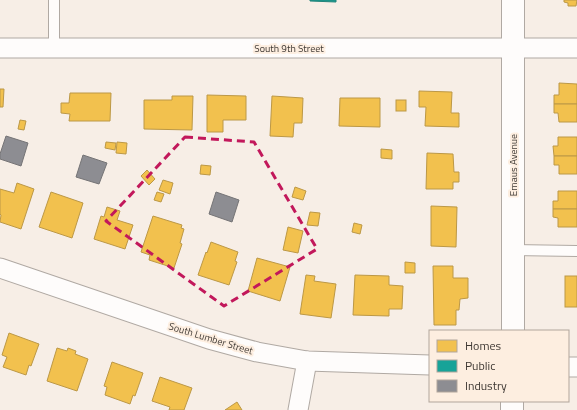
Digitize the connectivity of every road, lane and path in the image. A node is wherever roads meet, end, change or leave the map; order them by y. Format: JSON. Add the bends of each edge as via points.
{"nodes":[{"id":1,"x":54,"y":0,"type":"edge"},
{"id":2,"x":513,"y":0,"type":"edge"},
{"id":3,"x":0,"y":48,"type":"edge"},
{"id":4,"x":54,"y":48,"type":"junction"},
{"id":5,"x":513,"y":48,"type":"junction"},
{"id":6,"x":577,"y":48,"type":"edge"},
{"id":7,"x":512,"y":250,"type":"junction"},
{"id":8,"x":577,"y":251,"type":"edge"},
{"id":9,"x":0,"y":268,"type":"edge"},
{"id":10,"x":512,"y":330,"type":"edge"},
{"id":11,"x":307,"y":361,"type":"junction"},
{"id":12,"x":429,"y":365,"type":"edge"},
{"id":13,"x":298,"y":410,"type":"edge"}],
"edges":[{"from":1,"to":4,"type":"lane"},
{"from":2,"to":5,"type":"main road","name":"Emaus Avenue"},
{"from":3,"to":4,"type":"street","name":"South 9th Street"},
{"from":4,"to":5,"type":"street","name":"South 9th Street"},
{"from":5,"to":6,"type":"street","name":"South 9th Street"},
{"from":5,"to":7,"type":"main road","name":"Emaus Avenue"},
{"from":7,"to":8,"type":"lane"},
{"from":7,"to":10,"type":"main road","name":"Emaus Avenue"},
{"from":9,"to":11,"type":"street","name":"South Lumber Street","via":[[209,339],[257,352]]},
{"from":11,"to":12,"type":"street","name":"South Lumber Street"},
{"from":11,"to":13,"type":"street"}]}
